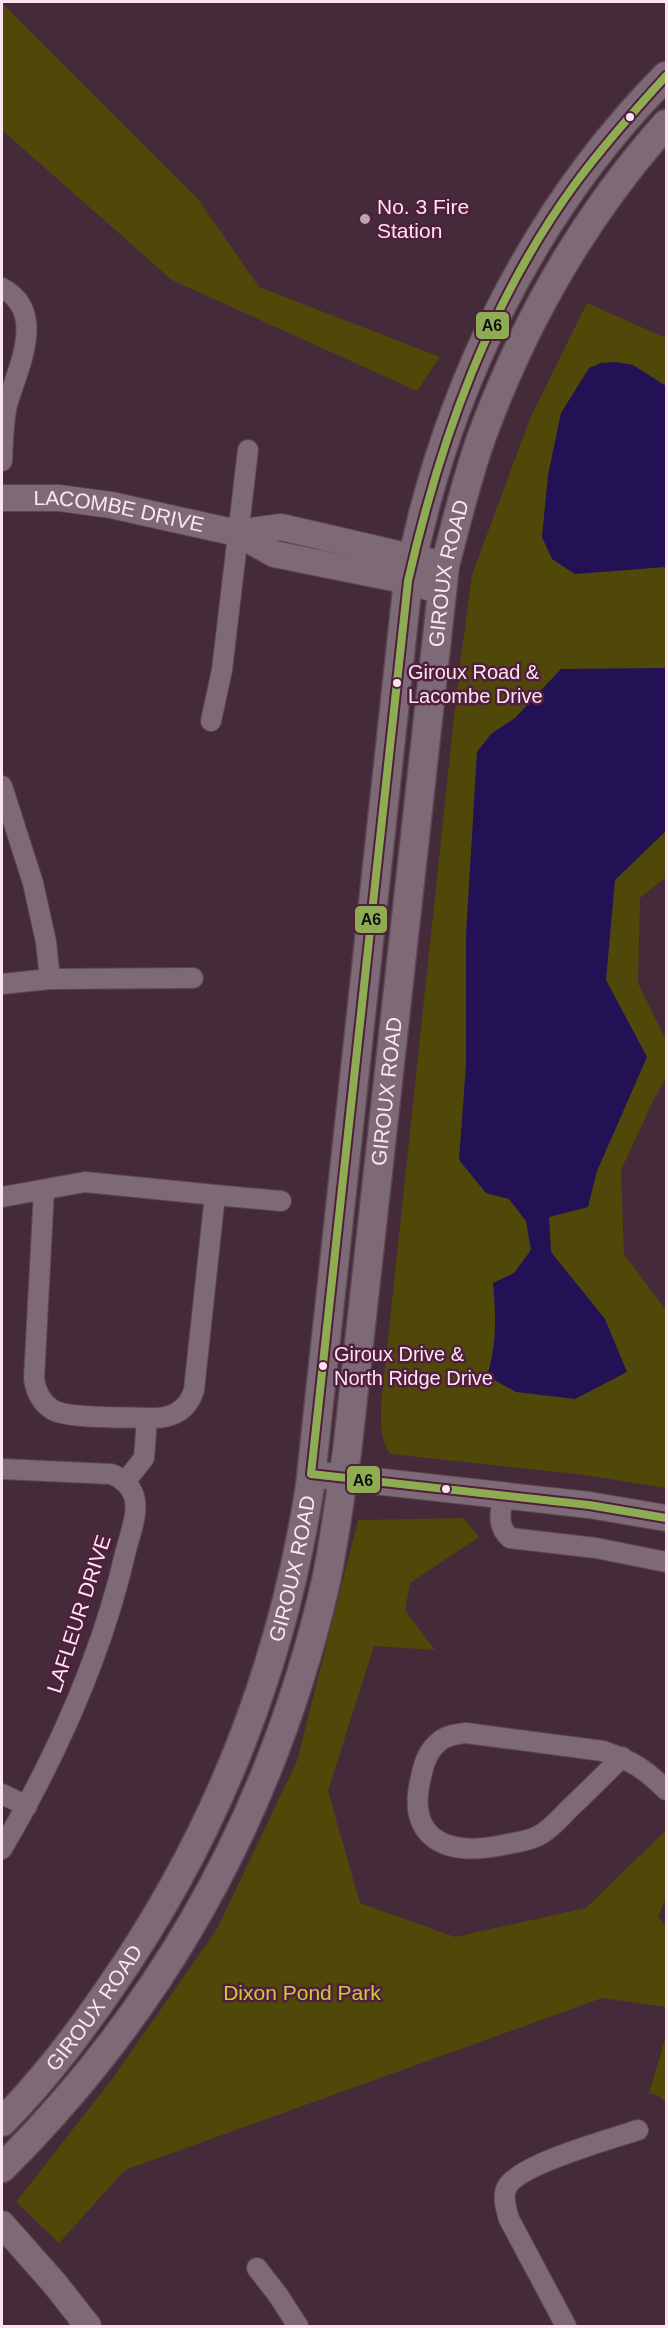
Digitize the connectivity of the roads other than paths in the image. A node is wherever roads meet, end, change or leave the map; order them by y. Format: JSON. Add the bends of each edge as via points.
{"nodes":[{"id":1,"x":666,"y":76,"type":"edge"},
{"id":2,"x":666,"y":124,"type":"edge"},
{"id":3,"x":2,"y":288,"type":"edge"},
{"id":4,"x":248,"y":450,"type":"dead end"},
{"id":5,"x":2,"y":461,"type":"edge"},
{"id":6,"x":2,"y":498,"type":"edge"},
{"id":7,"x":237,"y":532,"type":"junction"},
{"id":8,"x":410,"y":569,"type":"junction"},
{"id":9,"x":443,"y":578,"type":"junction"},
{"id":10,"x":211,"y":721,"type":"dead end"},
{"id":11,"x":2,"y":786,"type":"edge"},
{"id":12,"x":192,"y":978,"type":"dead end"},
{"id":13,"x":50,"y":979,"type":"junction"},
{"id":14,"x":2,"y":984,"type":"edge"},
{"id":15,"x":44,"y":1190,"type":"junction"},
{"id":16,"x":215,"y":1195,"type":"junction"},
{"id":17,"x":2,"y":1197,"type":"edge"},
{"id":18,"x":281,"y":1201,"type":"dead end"},
{"id":19,"x":147,"y":1418,"type":"junction"},
{"id":20,"x":2,"y":1469,"type":"edge"},
{"id":21,"x":311,"y":1474,"type":"junction"},
{"id":22,"x":343,"y":1478,"type":"junction"},
{"id":23,"x":125,"y":1482,"type":"junction"},
{"id":24,"x":503,"y":1495,"type":"junction"},
{"id":25,"x":666,"y":1518,"type":"edge"},
{"id":26,"x":666,"y":1562,"type":"edge"},
{"id":27,"x":622,"y":1757,"type":"junction"},
{"id":28,"x":666,"y":1790,"type":"edge"},
{"id":29,"x":2,"y":1794,"type":"edge"},
{"id":30,"x":27,"y":1806,"type":"junction"},
{"id":31,"x":2,"y":1849,"type":"edge"},
{"id":32,"x":2,"y":2122,"type":"edge"},
{"id":33,"x":638,"y":2130,"type":"dead end"},
{"id":34,"x":2,"y":2168,"type":"edge"},
{"id":35,"x":2,"y":2224,"type":"edge"},
{"id":36,"x":257,"y":2268,"type":"dead end"},
{"id":37,"x":88,"y":2326,"type":"edge"},
{"id":38,"x":298,"y":2326,"type":"edge"},
{"id":39,"x":566,"y":2326,"type":"edge"}],
"edges":[{"from":1,"to":8,"type":"main road","name":"GIROUX ROAD","via":[[582,176],[526,260],[457,404]]},
{"from":2,"to":9,"type":"main road","name":"GIROUX ROAD","via":[[603,204],[558,272],[530,324],[482,434]]},
{"from":3,"to":5,"type":"street","via":[[23,311],[27,330],[25,351],[7,405]]},
{"from":4,"to":7,"type":"street"},
{"from":6,"to":7,"type":"street","name":"LACOMBE DRIVE","via":[[87,502]]},
{"from":7,"to":8,"type":"street","name":"LACOMBE DRIVE","via":[[281,527]]},
{"from":7,"to":10,"type":"street","via":[[222,670]]},
{"from":8,"to":9,"type":"street","name":"LACOMBE DRIVE"},
{"from":8,"to":21,"type":"main road","name":"GIROUX ROAD"},
{"from":9,"to":22,"type":"main road","name":"GIROUX ROAD"},
{"from":11,"to":13,"type":"street","via":[[33,883]]},
{"from":12,"to":13,"type":"street"},
{"from":13,"to":14,"type":"street"},
{"from":15,"to":16,"type":"street","via":[[85,1182]]},
{"from":15,"to":17,"type":"street"},
{"from":15,"to":19,"type":"street","via":[[34,1379],[39,1395],[50,1408],[64,1414]]},
{"from":16,"to":18,"type":"street"},
{"from":16,"to":19,"type":"street","via":[[194,1390],[188,1404],[176,1413]]},
{"from":19,"to":23,"type":"street","via":[[144,1458]]},
{"from":20,"to":23,"type":"street","via":[[111,1474]]},
{"from":21,"to":22,"type":"street"},
{"from":21,"to":32,"type":"main road","name":"GIROUX ROAD","via":[[302,1540],[270,1664],[251,1722],[203,1831],[163,1906],[112,1986],[57,2059]]},
{"from":22,"to":24,"type":"street"},
{"from":22,"to":34,"type":"main road","name":"GIROUX ROAD","via":[[326,1580],[299,1682],[257,1797],[230,1854],[203,1908],[125,2025],[75,2090]]},
{"from":23,"to":30,"type":"street","name":"LAFLEUR DRIVE","via":[[134,1496],[135,1508],[115,1594],[74,1709]]},
{"from":24,"to":25,"type":"street"},
{"from":24,"to":26,"type":"street","via":[[500,1525],[510,1538],[596,1548]]},
{"from":27,"to":27,"type":"street","via":[[587,1748],[456,1734],[440,1740],[425,1761],[417,1796],[420,1818],[434,1838],[459,1849],[529,1840],[548,1830]]},
{"from":27,"to":28,"type":"street","via":[[642,1767]]},
{"from":29,"to":30,"type":"street"},
{"from":30,"to":31,"type":"street","name":"LAFLEUR DRIVE"},
{"from":33,"to":39,"type":"street","via":[[534,2167],[514,2178],[505,2189],[509,2219]]},
{"from":35,"to":37,"type":"street"},
{"from":36,"to":38,"type":"street"}]}
